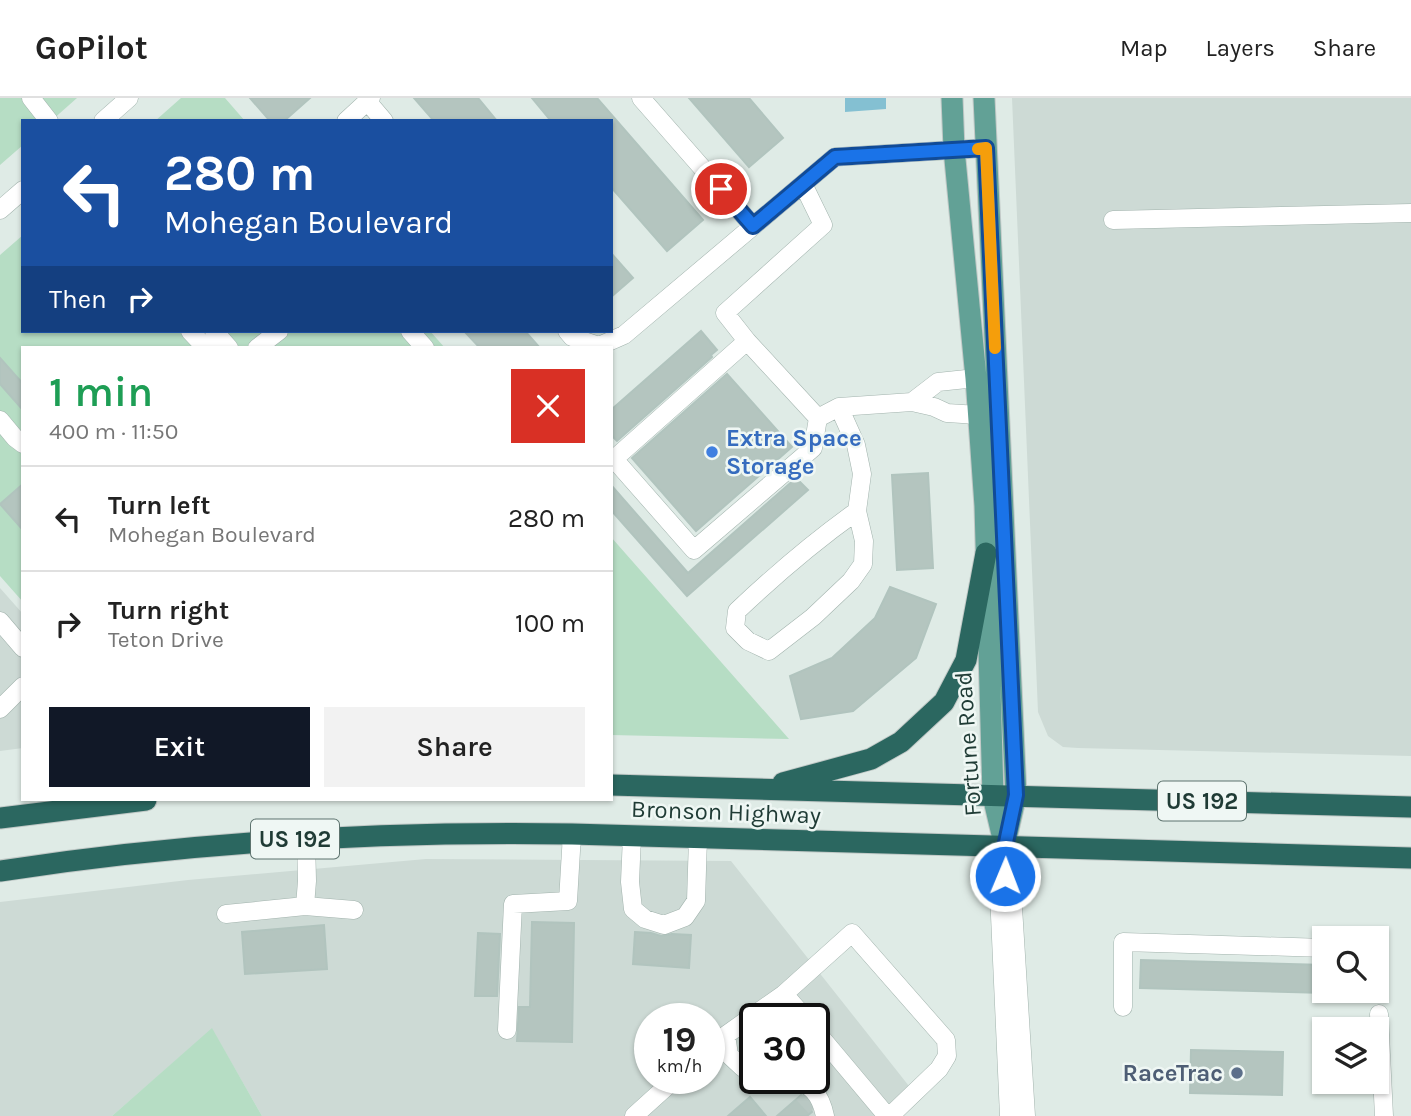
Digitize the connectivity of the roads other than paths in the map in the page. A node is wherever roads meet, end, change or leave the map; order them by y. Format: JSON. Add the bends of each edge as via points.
{"nodes":[{"id":1,"x":31,"y":98,"type":"edge"},
{"id":2,"x":129,"y":98,"type":"edge"},
{"id":3,"x":641,"y":98,"type":"edge"},
{"id":4,"x":951,"y":98,"type":"edge"},
{"id":5,"x":984,"y":98,"type":"edge"},
{"id":6,"x":369,"y":100,"type":"edge"},
{"id":7,"x":47,"y":119,"type":"edge"},
{"id":8,"x":105,"y":119,"type":"edge"},
{"id":9,"x":348,"y":119,"type":"edge"},
{"id":10,"x":383,"y":119,"type":"edge"},
{"id":11,"x":986,"y":148,"type":"junction"},
{"id":12,"x":954,"y":149,"type":"junction"},
{"id":13,"x":803,"y":184,"type":"junction"},
{"id":14,"x":21,"y":192,"type":"edge"},
{"id":15,"x":0,"y":210,"type":"edge"},
{"id":16,"x":1411,"y":213,"type":"edge"},
{"id":17,"x":1113,"y":220,"type":"dead end"},
{"id":18,"x":753,"y":226,"type":"junction"},
{"id":19,"x":192,"y":333,"type":"edge"},
{"id":20,"x":276,"y":333,"type":"edge"},
{"id":21,"x":569,"y":333,"type":"edge"},
{"id":22,"x":747,"y":341,"type":"junction"},
{"id":23,"x":204,"y":346,"type":"edge"},
{"id":24,"x":260,"y":346,"type":"edge"},
{"id":25,"x":599,"y":346,"type":"edge"},
{"id":26,"x":599,"y":346,"type":"edge"},
{"id":27,"x":976,"y":378,"type":"junction"},
{"id":28,"x":912,"y":402,"type":"junction"},
{"id":29,"x":839,"y":407,"type":"junction"},
{"id":30,"x":978,"y":415,"type":"junction"},
{"id":31,"x":818,"y":418,"type":"junction"},
{"id":32,"x":0,"y":420,"type":"edge"},
{"id":33,"x":21,"y":442,"type":"edge"},
{"id":34,"x":857,"y":511,"type":"junction"},
{"id":35,"x":986,"y":553,"type":"junction"},
{"id":36,"x":0,"y":621,"type":"edge"},
{"id":37,"x":21,"y":646,"type":"edge"},
{"id":38,"x":21,"y":688,"type":"edge"},
{"id":39,"x":0,"y":709,"type":"edge"},
{"id":40,"x":613,"y":785,"type":"edge"},
{"id":41,"x":758,"y":789,"type":"junction"},
{"id":42,"x":1016,"y":795,"type":"junction"},
{"id":43,"x":993,"y":796,"type":"junction"},
{"id":44,"x":138,"y":801,"type":"edge"},
{"id":45,"x":1411,"y":807,"type":"edge"},
{"id":46,"x":0,"y":818,"type":"edge"},
{"id":47,"x":572,"y":834,"type":"junction"},
{"id":48,"x":632,"y":836,"type":"junction"},
{"id":49,"x":698,"y":838,"type":"junction"},
{"id":50,"x":306,"y":839,"type":"junction"},
{"id":51,"x":1005,"y":847,"type":"junction"},
{"id":52,"x":1411,"y":858,"type":"edge"},
{"id":53,"x":0,"y":871,"type":"edge"},
{"id":54,"x":1005,"y":876,"type":"junction"},
{"id":55,"x":306,"y":905,"type":"junction"},
{"id":56,"x":354,"y":910,"type":"dead end"},
{"id":57,"x":226,"y":914,"type":"dead end"},
{"id":58,"x":1312,"y":948,"type":"edge"},
{"id":59,"x":784,"y":994,"type":"junction"},
{"id":60,"x":792,"y":1003,"type":"edge"},
{"id":61,"x":1123,"y":1007,"type":"dead end"},
{"id":62,"x":1379,"y":1014,"type":"dead end"},
{"id":63,"x":507,"y":1030,"type":"dead end"},
{"id":64,"x":726,"y":1035,"type":"joint"},
{"id":65,"x":830,"y":1048,"type":"edge"},
{"id":66,"x":739,"y":1064,"type":"edge"},
{"id":67,"x":659,"y":1094,"type":"edge"},
{"id":68,"x":815,"y":1094,"type":"tunnel mouth"},
{"id":69,"x":822,"y":1113,"type":"edge"},
{"id":70,"x":634,"y":1116,"type":"edge"},
{"id":71,"x":889,"y":1116,"type":"edge"},
{"id":72,"x":1009,"y":1116,"type":"edge"},
{"id":73,"x":1026,"y":1116,"type":"edge"},
{"id":74,"x":1384,"y":1116,"type":"edge"}],
"edges":[{"from":1,"to":7,"type":"street"},
{"from":2,"to":8,"type":"street"},
{"from":3,"to":18,"type":"street"},
{"from":4,"to":12,"type":"main road","name":"Fortune Road"},
{"from":5,"to":11,"type":"main road","name":"Fortune Road"},
{"from":6,"to":9,"type":"street"},
{"from":6,"to":10,"type":"street"},
{"from":11,"to":12,"type":"street"},
{"from":11,"to":42,"type":"main road","name":"Fortune Road"},
{"from":12,"to":13,"type":"street","via":[[835,157]]},
{"from":12,"to":27,"type":"main road","name":"Fortune Road"},
{"from":13,"to":18,"type":"street"},
{"from":13,"to":22,"type":"street","via":[[823,225],[725,313]]},
{"from":14,"to":15,"type":"street"},
{"from":16,"to":17,"type":"street"},
{"from":18,"to":25,"type":"street","via":[[624,335]]},
{"from":19,"to":23,"type":"street"},
{"from":20,"to":24,"type":"street"},
{"from":21,"to":26,"type":"street"},
{"from":22,"to":31,"type":"street"},
{"from":22,"to":31,"type":"street","via":[[614,459],[694,550],[813,448]]},
{"from":27,"to":28,"type":"street","via":[[938,382]]},
{"from":27,"to":30,"type":"main road","name":"Fortune Road"},
{"from":28,"to":29,"type":"street"},
{"from":28,"to":30,"type":"street","via":[[947,413]]},
{"from":29,"to":31,"type":"street"},
{"from":29,"to":34,"type":"street","via":[[856,445],[862,474]]},
{"from":30,"to":35,"type":"main road","name":"Fortune Road"},
{"from":32,"to":33,"type":"street"},
{"from":34,"to":34,"type":"street","via":[[737,611],[735,628],[748,641],[769,651],[850,581],[863,564],[864,541]]},
{"from":35,"to":41,"type":"highway","via":[[966,660],[944,702],[901,742],[871,759]]},
{"from":35,"to":43,"type":"main road","name":"Fortune Road"},
{"from":36,"to":37,"type":"street"},
{"from":38,"to":39,"type":"street"},
{"from":40,"to":41,"type":"highway","name":"Bronson Highway","number":"US 192"},
{"from":41,"to":43,"type":"highway","name":"Bronson Highway","number":"US 192"},
{"from":42,"to":43,"type":"highway","name":"Bronson Highway","number":"US 192"},
{"from":42,"to":45,"type":"highway","name":"Bronson Highway","number":"US 192"},
{"from":42,"to":51,"type":"main road","name":"Fortune Road"},
{"from":43,"to":51,"type":"main road","name":"Fortune Road"},
{"from":44,"to":46,"type":"highway"},
{"from":47,"to":48,"type":"highway","name":"Bronson Highway","number":"US 192"},
{"from":47,"to":50,"type":"highway","name":"Bronson Highway","number":"US 192"},
{"from":47,"to":63,"type":"street","via":[[568,901],[513,904]]},
{"from":48,"to":49,"type":"highway","name":"Bronson Highway","number":"US 192"},
{"from":48,"to":49,"type":"street","via":[[633,909],[664,925],[685,917],[696,901]]},
{"from":49,"to":51,"type":"highway","name":"Bronson Highway","number":"US 192"},
{"from":50,"to":53,"type":"highway","name":"Bronson Highway","number":"US 192","via":[[177,848]]},
{"from":50,"to":55,"type":"street"},
{"from":51,"to":52,"type":"highway","name":"Bronson Highway","number":"US 192"},
{"from":51,"to":54,"type":"street"},
{"from":54,"to":72,"type":"street","via":[[999,893]]},
{"from":54,"to":73,"type":"street","via":[[1012,891]]},
{"from":55,"to":56,"type":"street"},
{"from":55,"to":57,"type":"street"},
{"from":58,"to":61,"type":"street","via":[[1123,942]]},
{"from":59,"to":60,"type":"street"},
{"from":59,"to":64,"type":"street"},
{"from":59,"to":71,"type":"street","via":[[852,933],[946,1041],[947,1056],[939,1069]]},
{"from":62,"to":74,"type":"street"},
{"from":64,"to":66,"type":"street","via":[[729,1055]]},
{"from":65,"to":71,"type":"street"},
{"from":67,"to":70,"type":"street"},
{"from":68,"to":69,"type":"street","via":[[822,1102]]}]}
